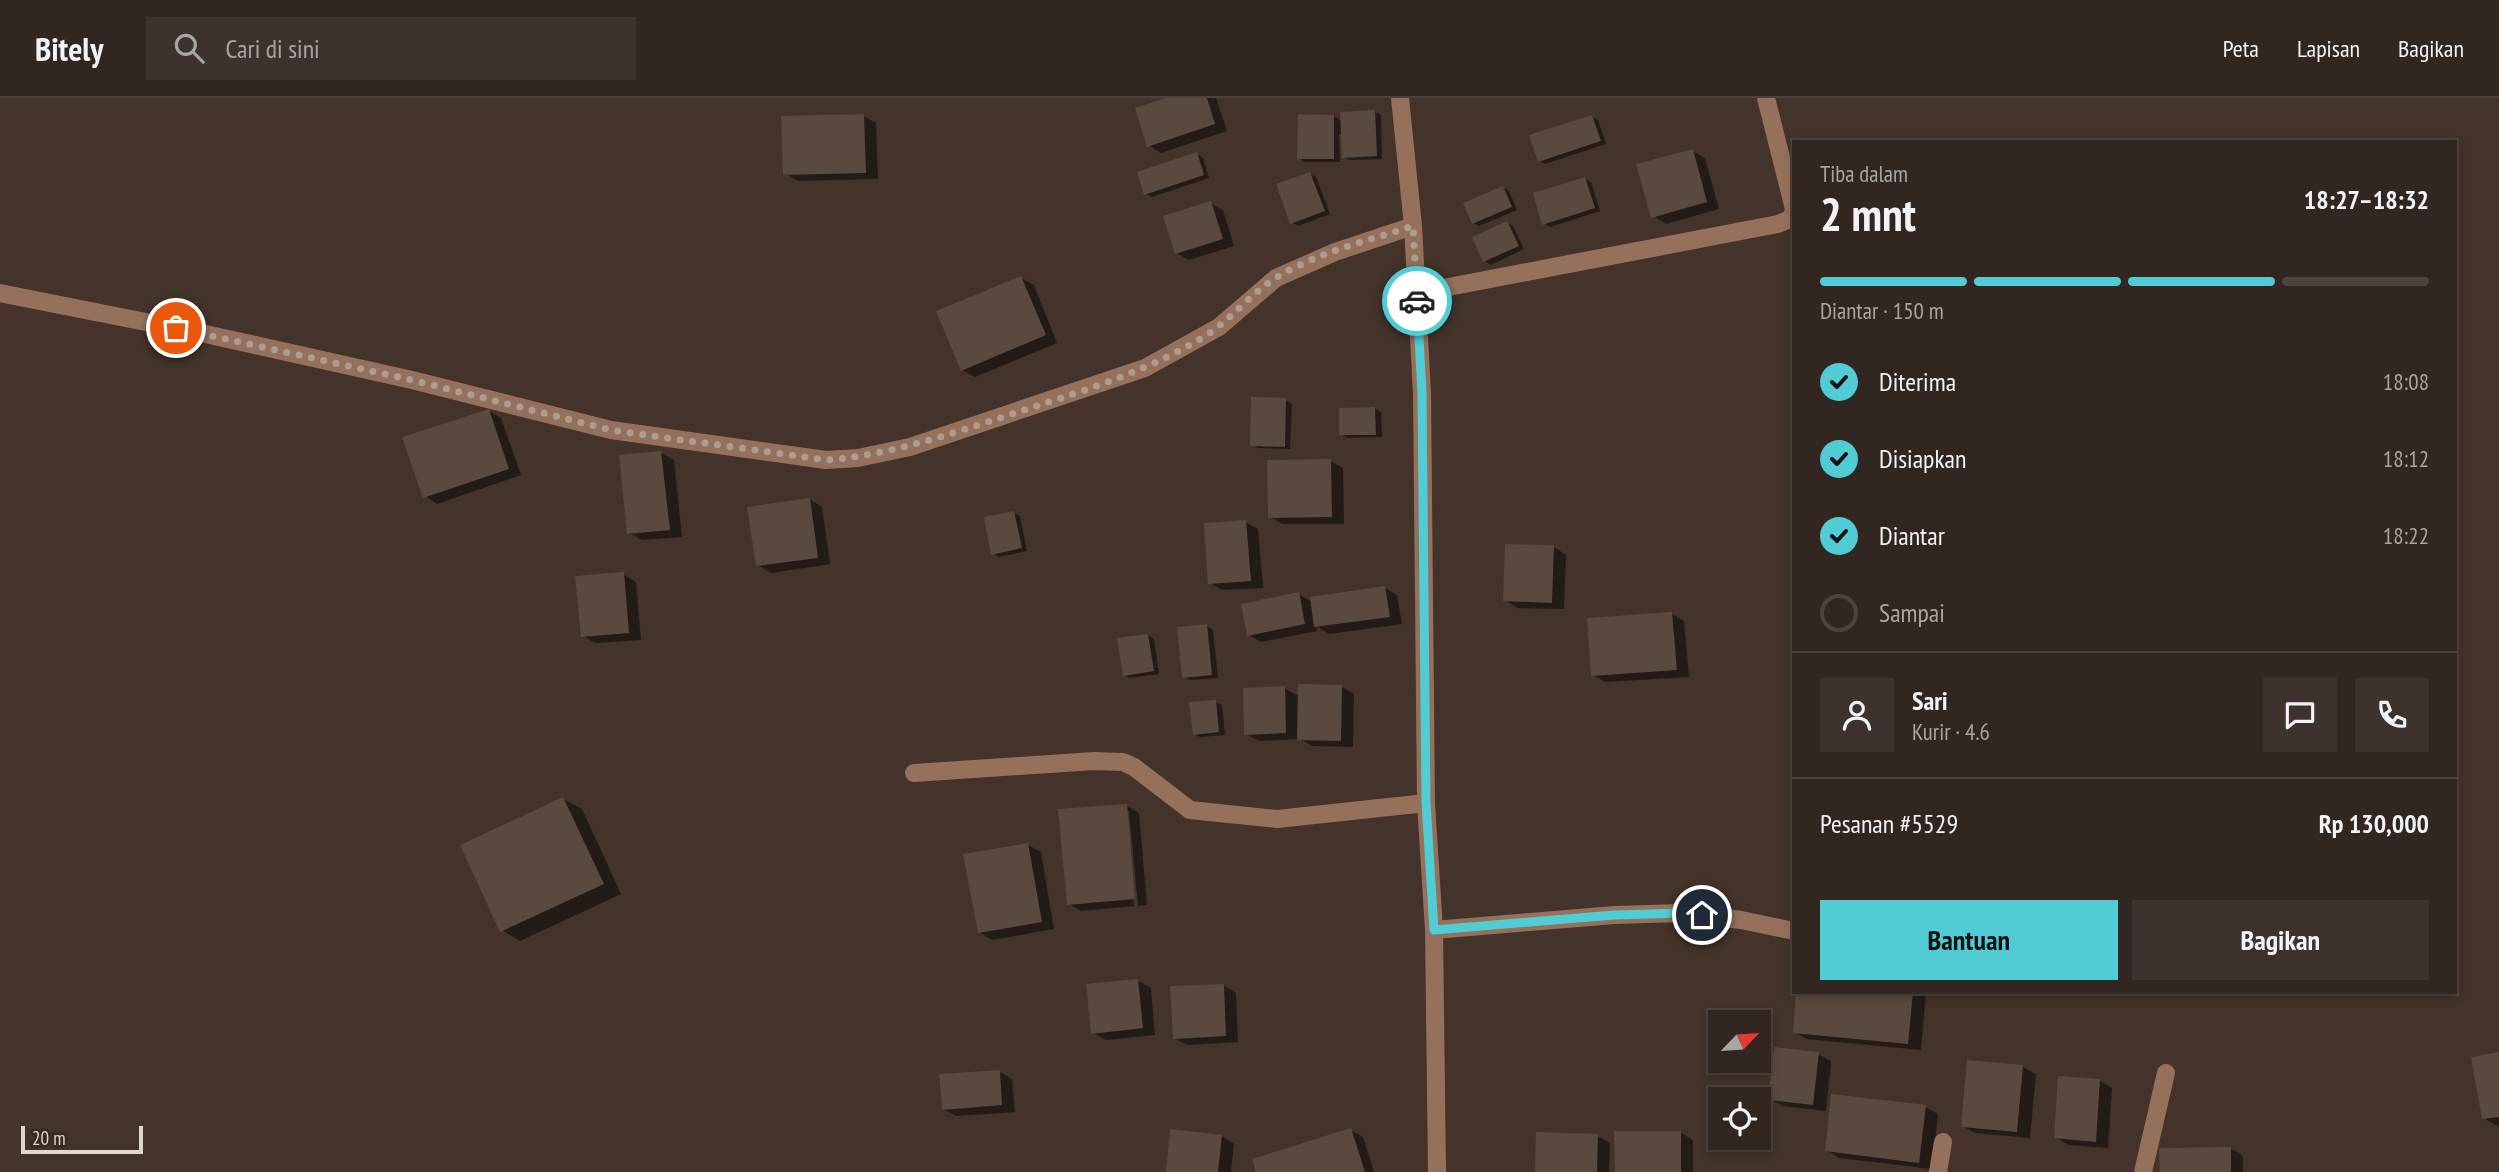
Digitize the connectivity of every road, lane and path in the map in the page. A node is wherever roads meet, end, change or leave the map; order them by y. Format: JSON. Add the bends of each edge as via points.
{"nodes":[{"id":1,"x":1400,"y":98,"type":"edge"},
{"id":2,"x":1766,"y":98,"type":"edge"},
{"id":3,"x":1792,"y":203,"type":"edge"},
{"id":4,"x":1792,"y":215,"type":"edge"},
{"id":5,"x":1413,"y":226,"type":"junction"},
{"id":6,"x":0,"y":293,"type":"edge"},
{"id":7,"x":1417,"y":293,"type":"junction"},
{"id":8,"x":914,"y":773,"type":"dead end"},
{"id":9,"x":1426,"y":803,"type":"junction"},
{"id":10,"x":1434,"y":930,"type":"junction"},
{"id":11,"x":1792,"y":931,"type":"edge"},
{"id":12,"x":2166,"y":1073,"type":"dead end"},
{"id":13,"x":1943,"y":1142,"type":"dead end"},
{"id":14,"x":1437,"y":1172,"type":"edge"},
{"id":15,"x":1938,"y":1172,"type":"edge"},
{"id":16,"x":2143,"y":1172,"type":"edge"}],
"edges":[{"from":1,"to":5,"type":"street"},
{"from":2,"to":3,"type":"street"},
{"from":4,"to":7,"type":"street","via":[[1778,224]]},
{"from":5,"to":6,"type":"street","via":[[1276,278],[1219,327],[1145,368],[910,447],[826,460],[611,430],[399,377]]},
{"from":5,"to":7,"type":"street"},
{"from":7,"to":9,"type":"street"},
{"from":8,"to":9,"type":"street","via":[[1123,762],[1190,810],[1277,820]]},
{"from":9,"to":10,"type":"street"},
{"from":10,"to":11,"type":"street","via":[[1682,913]]},
{"from":10,"to":14,"type":"street"},
{"from":12,"to":16,"type":"street"},
{"from":13,"to":15,"type":"street"}]}
